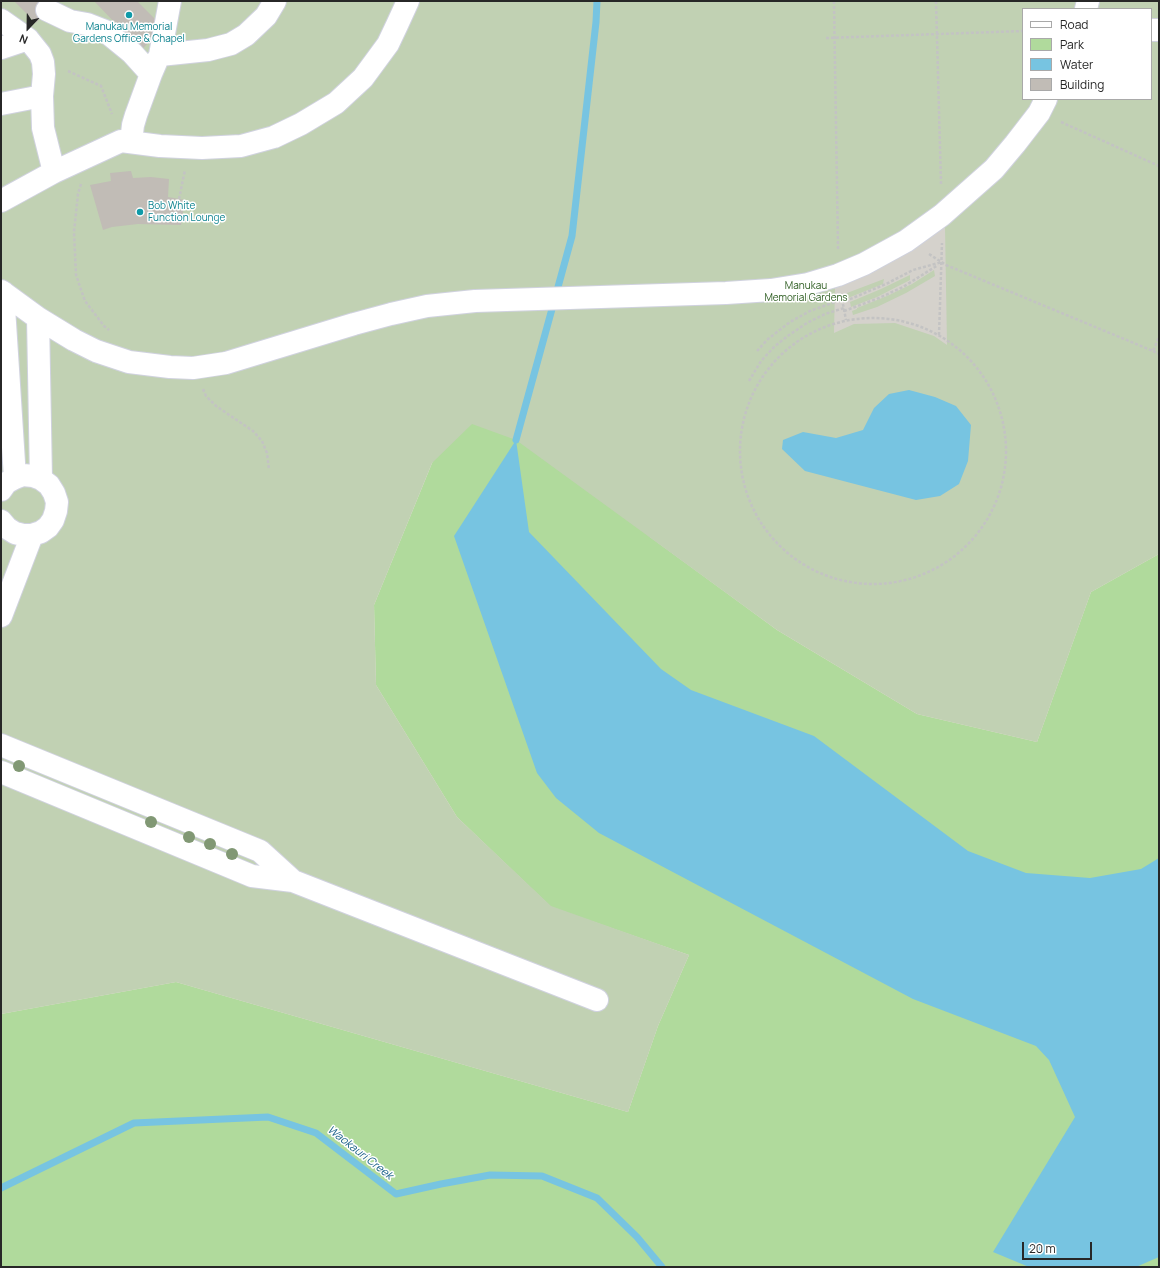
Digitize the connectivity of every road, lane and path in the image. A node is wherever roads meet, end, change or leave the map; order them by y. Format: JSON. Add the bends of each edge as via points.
{"nodes":[{"id":1,"x":170,"y":1,"type":"edge"},
{"id":2,"x":275,"y":1,"type":"edge"},
{"id":3,"x":408,"y":1,"type":"edge"},
{"id":4,"x":834,"y":1,"type":"edge"},
{"id":5,"x":936,"y":1,"type":"edge"},
{"id":6,"x":47,"y":10,"type":"dead end"},
{"id":7,"x":1,"y":20,"type":"edge"},
{"id":8,"x":1022,"y":32,"type":"edge"},
{"id":9,"x":937,"y":34,"type":"junction"},
{"id":10,"x":835,"y":37,"type":"junction"},
{"id":11,"x":826,"y":38,"type":"dead end"},
{"id":12,"x":28,"y":39,"type":"junction"},
{"id":13,"x":1,"y":48,"type":"edge"},
{"id":14,"x":160,"y":55,"type":"junction"},
{"id":15,"x":63,"y":66,"type":"dead end"},
{"id":16,"x":151,"y":74,"type":"junction"},
{"id":17,"x":42,"y":96,"type":"junction"},
{"id":18,"x":1,"y":104,"type":"edge"},
{"id":19,"x":1043,"y":106,"type":"edge"},
{"id":20,"x":126,"y":142,"type":"junction"},
{"id":21,"x":190,"y":148,"type":"junction"},
{"id":22,"x":1159,"y":166,"type":"edge"},
{"id":23,"x":54,"y":172,"type":"junction"},
{"id":24,"x":84,"y":178,"type":"dead end"},
{"id":25,"x":179,"y":199,"type":"dead end"},
{"id":26,"x":1,"y":201,"type":"edge"},
{"id":27,"x":942,"y":215,"type":"junction"},
{"id":28,"x":906,"y":241,"type":"junction"},
{"id":29,"x":838,"y":254,"type":"dead end"},
{"id":30,"x":942,"y":262,"type":"junction"},
{"id":31,"x":2,"y":292,"type":"edge"},
{"id":32,"x":841,"y":295,"type":"dead end"},
{"id":33,"x":842,"y":300,"type":"junction"},
{"id":34,"x":844,"y":310,"type":"junction"},
{"id":35,"x":38,"y":318,"type":"junction"},
{"id":36,"x":846,"y":320,"type":"junction"},
{"id":37,"x":110,"y":331,"type":"dead end"},
{"id":38,"x":940,"y":335,"type":"junction"},
{"id":39,"x":1159,"y":337,"type":"edge"},
{"id":40,"x":1153,"y":351,"type":"junction"},
{"id":41,"x":757,"y":352,"type":"dead end"},
{"id":42,"x":1159,"y":354,"type":"edge"},
{"id":43,"x":749,"y":381,"type":"dead end"},
{"id":44,"x":216,"y":406,"type":"dead end"},
{"id":45,"x":269,"y":470,"type":"dead end"},
{"id":46,"x":41,"y":479,"type":"junction"},
{"id":47,"x":8,"y":484,"type":"edge"},
{"id":48,"x":3,"y":530,"type":"edge"},
{"id":49,"x":32,"y":535,"type":"junction"},
{"id":50,"x":1,"y":616,"type":"edge"},
{"id":51,"x":1,"y":745,"type":"edge"},
{"id":52,"x":1,"y":772,"type":"edge"},
{"id":53,"x":293,"y":881,"type":"junction"},
{"id":54,"x":597,"y":1000,"type":"dead end"}],
"edges":[{"from":1,"to":14,"type":"lane"},
{"from":2,"to":14,"type":"lane","via":[[266,16],[231,44],[208,50]]},
{"from":3,"to":21,"type":"lane","via":[[388,44],[363,78],[336,103],[274,137],[240,146]]},
{"from":4,"to":10,"type":"path"},
{"from":5,"to":9,"type":"path"},
{"from":6,"to":16,"type":"lane","via":[[70,22],[87,24],[105,31]]},
{"from":7,"to":12,"type":"lane"},
{"from":8,"to":9,"type":"path"},
{"from":9,"to":10,"type":"path"},
{"from":9,"to":27,"type":"path"},
{"from":10,"to":11,"type":"path"},
{"from":10,"to":29,"type":"path"},
{"from":12,"to":13,"type":"lane"},
{"from":12,"to":17,"type":"lane","via":[[43,62]]},
{"from":14,"to":16,"type":"lane"},
{"from":15,"to":20,"type":"path","via":[[68,71],[102,86]]},
{"from":16,"to":20,"type":"lane"},
{"from":17,"to":18,"type":"lane"},
{"from":17,"to":23,"type":"lane","via":[[44,128]]},
{"from":19,"to":22,"type":"path"},
{"from":19,"to":27,"type":"lane","via":[[994,169]]},
{"from":20,"to":21,"type":"lane"},
{"from":20,"to":23,"type":"lane"},
{"from":21,"to":25,"type":"path"},
{"from":23,"to":26,"type":"lane"},
{"from":24,"to":37,"type":"path","via":[[78,194],[74,232],[76,275],[85,301]]},
{"from":27,"to":28,"type":"lane"},
{"from":27,"to":30,"type":"path"},
{"from":28,"to":30,"type":"path"},
{"from":28,"to":35,"type":"lane","via":[[864,264],[808,284],[726,293],[656,294],[427,306],[391,314],[249,357],[193,368],[129,362],[96,351]]},
{"from":30,"to":33,"type":"path","via":[[913,270],[848,300]]},
{"from":30,"to":34,"type":"path","via":[[902,287]]},
{"from":30,"to":38,"type":"path"},
{"from":30,"to":40,"type":"path"},
{"from":31,"to":35,"type":"lane"},
{"from":31,"to":47,"type":"lane"},
{"from":32,"to":33,"type":"path"},
{"from":33,"to":34,"type":"path"},
{"from":33,"to":41,"type":"path","via":[[810,310],[790,322],[768,339]]},
{"from":34,"to":36,"type":"path"},
{"from":34,"to":43,"type":"path","via":[[825,314],[789,335],[761,361]]},
{"from":35,"to":46,"type":"lane"},
{"from":36,"to":38,"type":"path","via":[[878,318],[910,322]]},
{"from":36,"to":38,"type":"path","via":[[805,336],[771,364],[749,401],[739,443],[744,487],[762,526],[792,558],[831,578],[875,585],[917,578],[956,557],[985,525],[1000,492],[1003,485],[1007,442],[997,399],[973,363]]},
{"from":39,"to":40,"type":"path"},
{"from":40,"to":42,"type":"path"},
{"from":44,"to":45,"type":"path","via":[[253,431],[262,441],[267,453]]},
{"from":46,"to":47,"type":"lane","via":[[23,476]]},
{"from":46,"to":49,"type":"lane","via":[[54,493],[56,511],[48,527]]},
{"from":48,"to":49,"type":"lane"},
{"from":49,"to":50,"type":"lane"},
{"from":51,"to":53,"type":"lane","via":[[260,851]]},
{"from":52,"to":53,"type":"lane","via":[[252,876]]},
{"from":53,"to":54,"type":"lane"}]}
